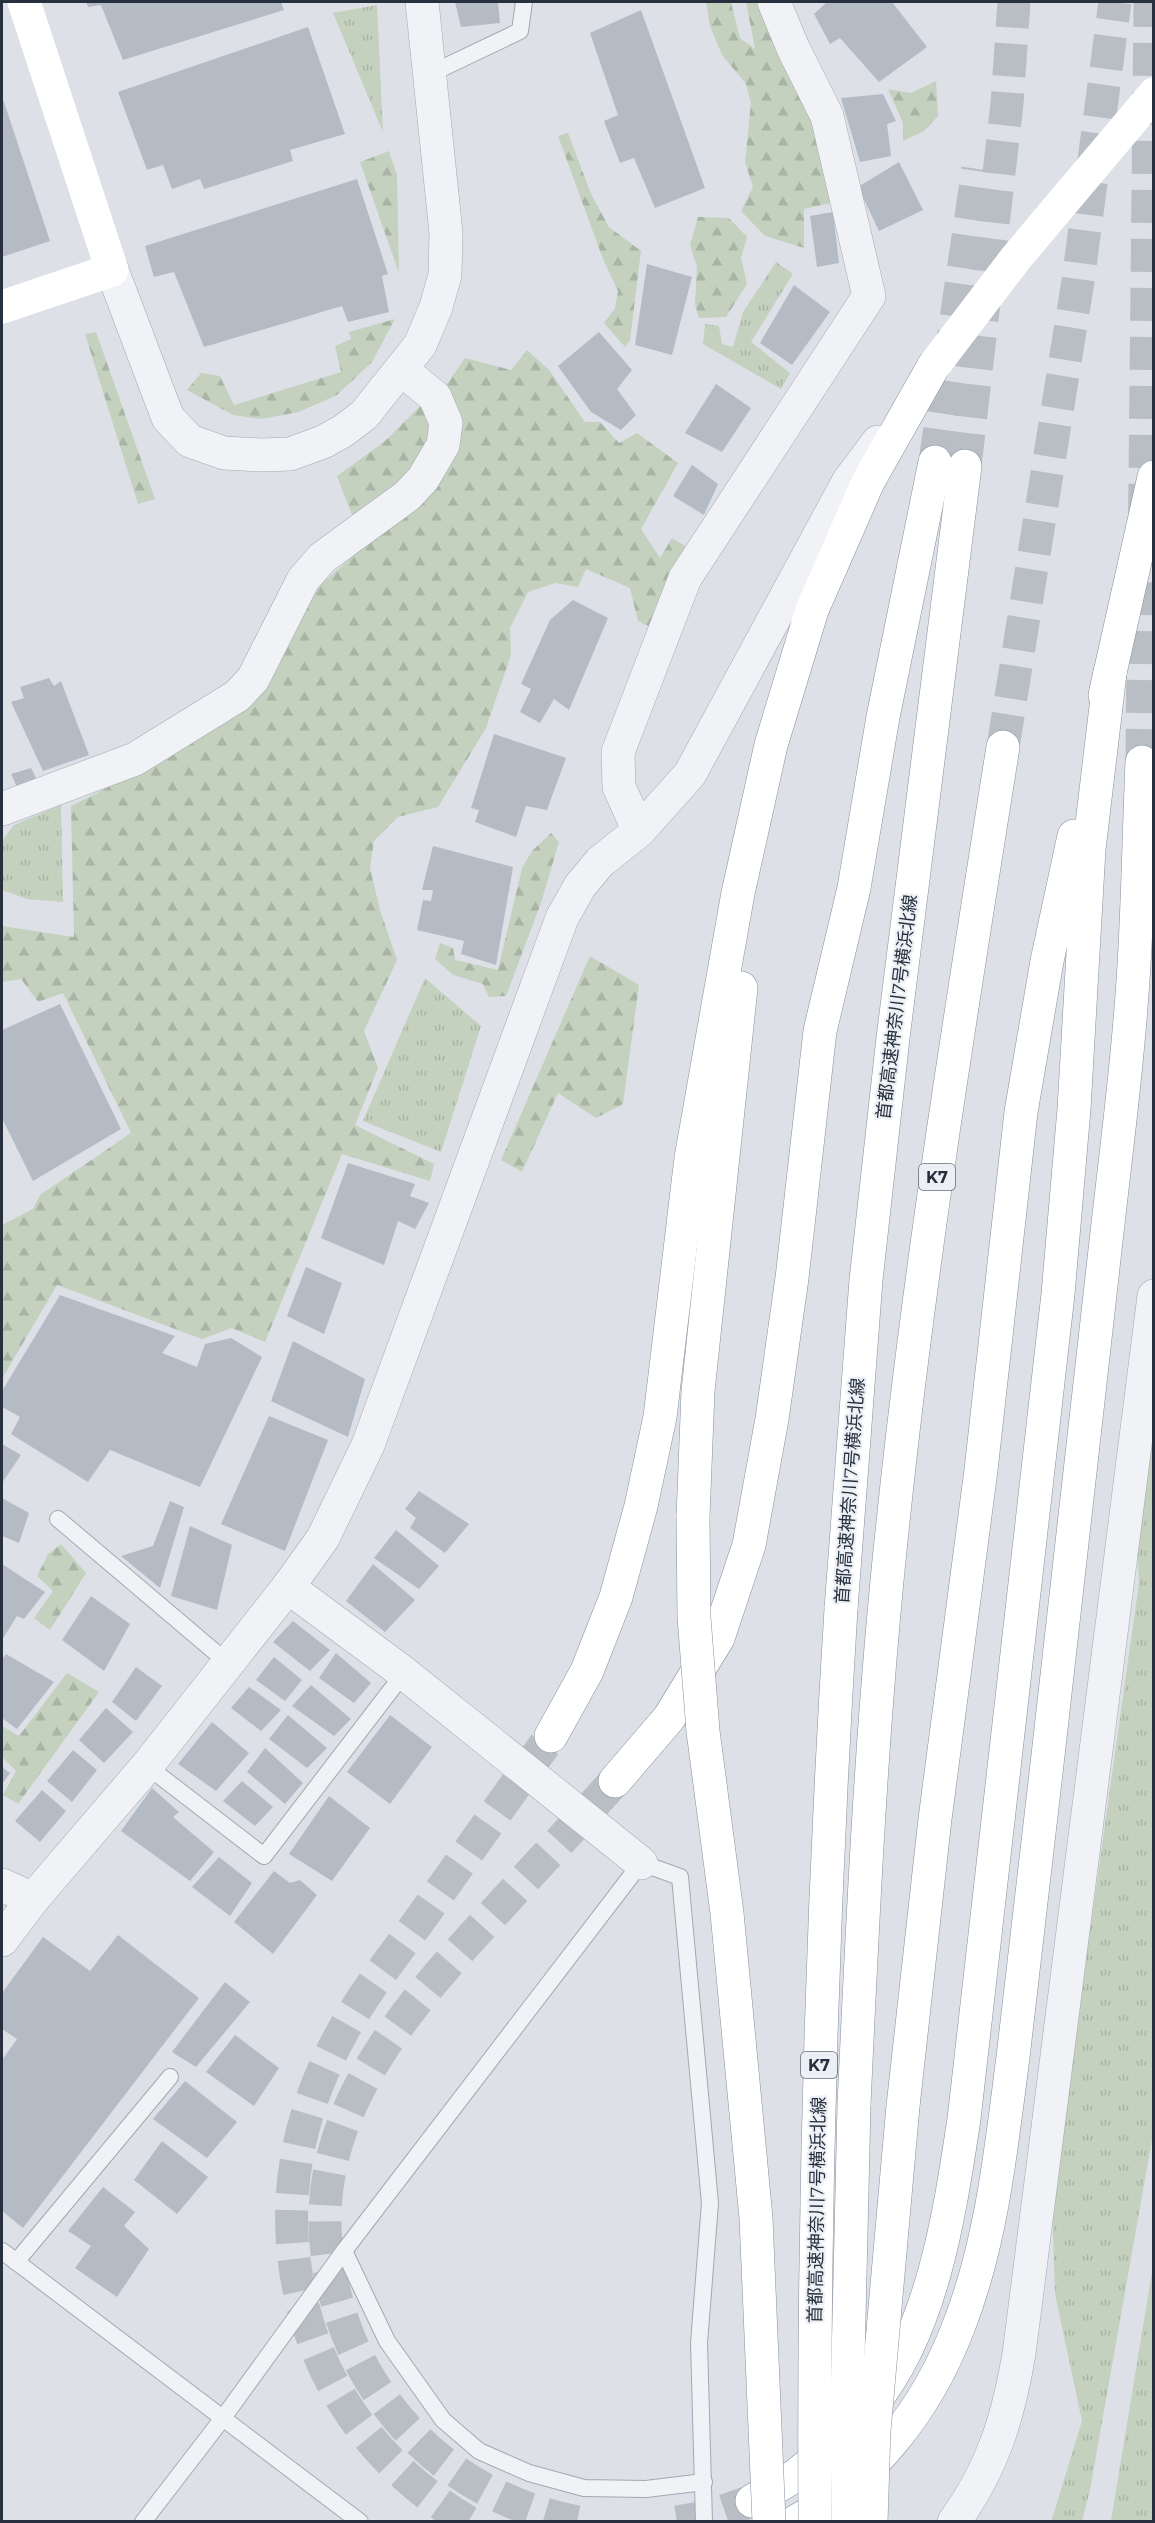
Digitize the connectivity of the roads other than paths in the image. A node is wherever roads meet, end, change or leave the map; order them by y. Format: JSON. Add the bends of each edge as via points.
{"nodes":[{"id":1,"x":24,"y":2,"type":"edge"},
{"id":2,"x":422,"y":2,"type":"edge"},
{"id":3,"x":524,"y":2,"type":"edge"},
{"id":4,"x":774,"y":2,"type":"edge"},
{"id":5,"x":430,"y":74,"type":"junction"},
{"id":6,"x":1154,"y":94,"type":"edge"},
{"id":7,"x":112,"y":270,"type":"junction"},
{"id":8,"x":2,"y":307,"type":"edge"},
{"id":9,"x":933,"y":367,"type":"junction"},
{"id":10,"x":401,"y":369,"type":"junction"},
{"id":11,"x":1154,"y":477,"type":"edge"},
{"id":12,"x":1110,"y":673,"type":"junction"},
{"id":13,"x":771,"y":745,"type":"junction"},
{"id":14,"x":1003,"y":747,"type":"tunnel mouth"},
{"id":15,"x":1142,"y":762,"type":"tunnel mouth"},
{"id":16,"x":2,"y":809,"type":"edge"},
{"id":17,"x":639,"y":831,"type":"junction"},
{"id":18,"x":1154,"y":1296,"type":"edge"},
{"id":19,"x":58,"y":1519,"type":"dead end"},
{"id":20,"x":288,"y":1587,"type":"junction"},
{"id":21,"x":228,"y":1663,"type":"junction"},
{"id":22,"x":404,"y":1673,"type":"junction"},
{"id":23,"x":551,"y":1736,"type":"tunnel mouth"},
{"id":24,"x":147,"y":1766,"type":"junction"},
{"id":25,"x":615,"y":1781,"type":"tunnel mouth"},
{"id":26,"x":641,"y":1863,"type":"junction"},
{"id":27,"x":2,"y":1885,"type":"edge"},
{"id":28,"x":33,"y":1899,"type":"junction"},
{"id":29,"x":2,"y":1940,"type":"edge"},
{"id":30,"x":170,"y":2077,"type":"dead end"},
{"id":31,"x":2,"y":2251,"type":"edge"},
{"id":32,"x":344,"y":2251,"type":"junction"},
{"id":33,"x":16,"y":2262,"type":"junction"},
{"id":34,"x":223,"y":2418,"type":"junction"},
{"id":35,"x":704,"y":2482,"type":"junction"},
{"id":36,"x":761,"y":2511,"type":"edge"},
{"id":37,"x":143,"y":2522,"type":"edge"},
{"id":38,"x":360,"y":2522,"type":"edge"},
{"id":39,"x":704,"y":2522,"type":"edge"},
{"id":40,"x":795,"y":2522,"type":"edge"},
{"id":41,"x":815,"y":2522,"type":"edge"},
{"id":42,"x":849,"y":2522,"type":"edge"},
{"id":43,"x":871,"y":2522,"type":"edge"},
{"id":44,"x":954,"y":2522,"type":"edge"}],
"edges":[{"from":1,"to":7,"type":"main road"},
{"from":2,"to":5,"type":"street"},
{"from":3,"to":5,"type":"lane","via":[[520,31]]},
{"from":4,"to":17,"type":"street","via":[[827,116],[869,296],[685,578],[618,752],[619,787]]},
{"from":5,"to":10,"type":"street","via":[[446,233],[445,275],[420,345]]},
{"from":6,"to":9,"type":"main road","via":[[1016,258]]},
{"from":7,"to":8,"type":"main road"},
{"from":7,"to":10,"type":"street","via":[[168,418],[190,441],[224,453],[290,454],[323,442],[364,415]]},
{"from":9,"to":13,"type":"main road","via":[[868,482],[812,610]]},
{"from":9,"to":17,"type":"street","via":[[848,482],[690,774]]},
{"from":10,"to":16,"type":"street","via":[[435,397],[446,423],[443,445],[423,480],[407,496],[322,558],[303,580],[253,679],[237,696],[135,759]]},
{"from":11,"to":12,"type":"main road"},
{"from":12,"to":36,"type":"main road","via":[[1089,849],[1074,1108],[1058,1294],[951,2200],[924,2306],[902,2356],[874,2401]]},
{"from":12,"to":43,"type":"main road","bridge":true,"via":[[1047,961],[1021,1112],[903,2106],[874,2431]]},
{"from":13,"to":23,"type":"main road","via":[[738,893],[691,1158],[660,1417],[641,1506],[616,1597],[587,1671]]},
{"from":13,"to":36,"type":"main road","bridge":true,"via":[[747,929],[698,1391],[693,1517],[694,1617],[703,1731],[727,1913],[756,2218]]},
{"from":14,"to":42,"type":"main road","name":"首都高速神奈川7号横浜北線","number":"K7","bridge":true,"via":[[954,1052],[893,1523],[872,1775],[854,2105]]},
{"from":15,"to":40,"type":"main road","via":[[1134,966],[1119,1130],[1026,1948],[989,2220],[976,2279],[935,2380],[904,2428],[864,2472],[817,2510]]},
{"from":17,"to":20,"type":"street","via":[[600,861],[562,918],[368,1445],[323,1538]]},
{"from":18,"to":44,"type":"street","via":[[1011,2404],[995,2451]]},
{"from":19,"to":21,"type":"lane"},
{"from":20,"to":21,"type":"street"},
{"from":20,"to":22,"type":"street"},
{"from":21,"to":24,"type":"street"},
{"from":22,"to":24,"type":"lane","via":[[264,1856]]},
{"from":22,"to":26,"type":"street"},
{"from":24,"to":28,"type":"street"},
{"from":25,"to":41,"type":"main road","name":"首都高速神奈川7号横浜北線","number":"K7","bridge":true,"via":[[669,1718],[718,1638],[749,1545],[790,1290],[820,1031],[854,888],[883,717],[950,464],[867,1268],[841,1609],[820,2011]]},
{"from":26,"to":32,"type":"lane"},
{"from":26,"to":35,"type":"lane","via":[[680,1877],[710,2203],[699,2343]]},
{"from":27,"to":28,"type":"street"},
{"from":28,"to":29,"type":"street"},
{"from":30,"to":33,"type":"lane"},
{"from":31,"to":33,"type":"lane"},
{"from":32,"to":34,"type":"lane"},
{"from":32,"to":35,"type":"lane","via":[[387,2341],[443,2421],[479,2451],[529,2473],[584,2488],[646,2489]]},
{"from":33,"to":34,"type":"lane"},
{"from":34,"to":37,"type":"lane"},
{"from":34,"to":38,"type":"lane"},
{"from":35,"to":39,"type":"lane"}]}
